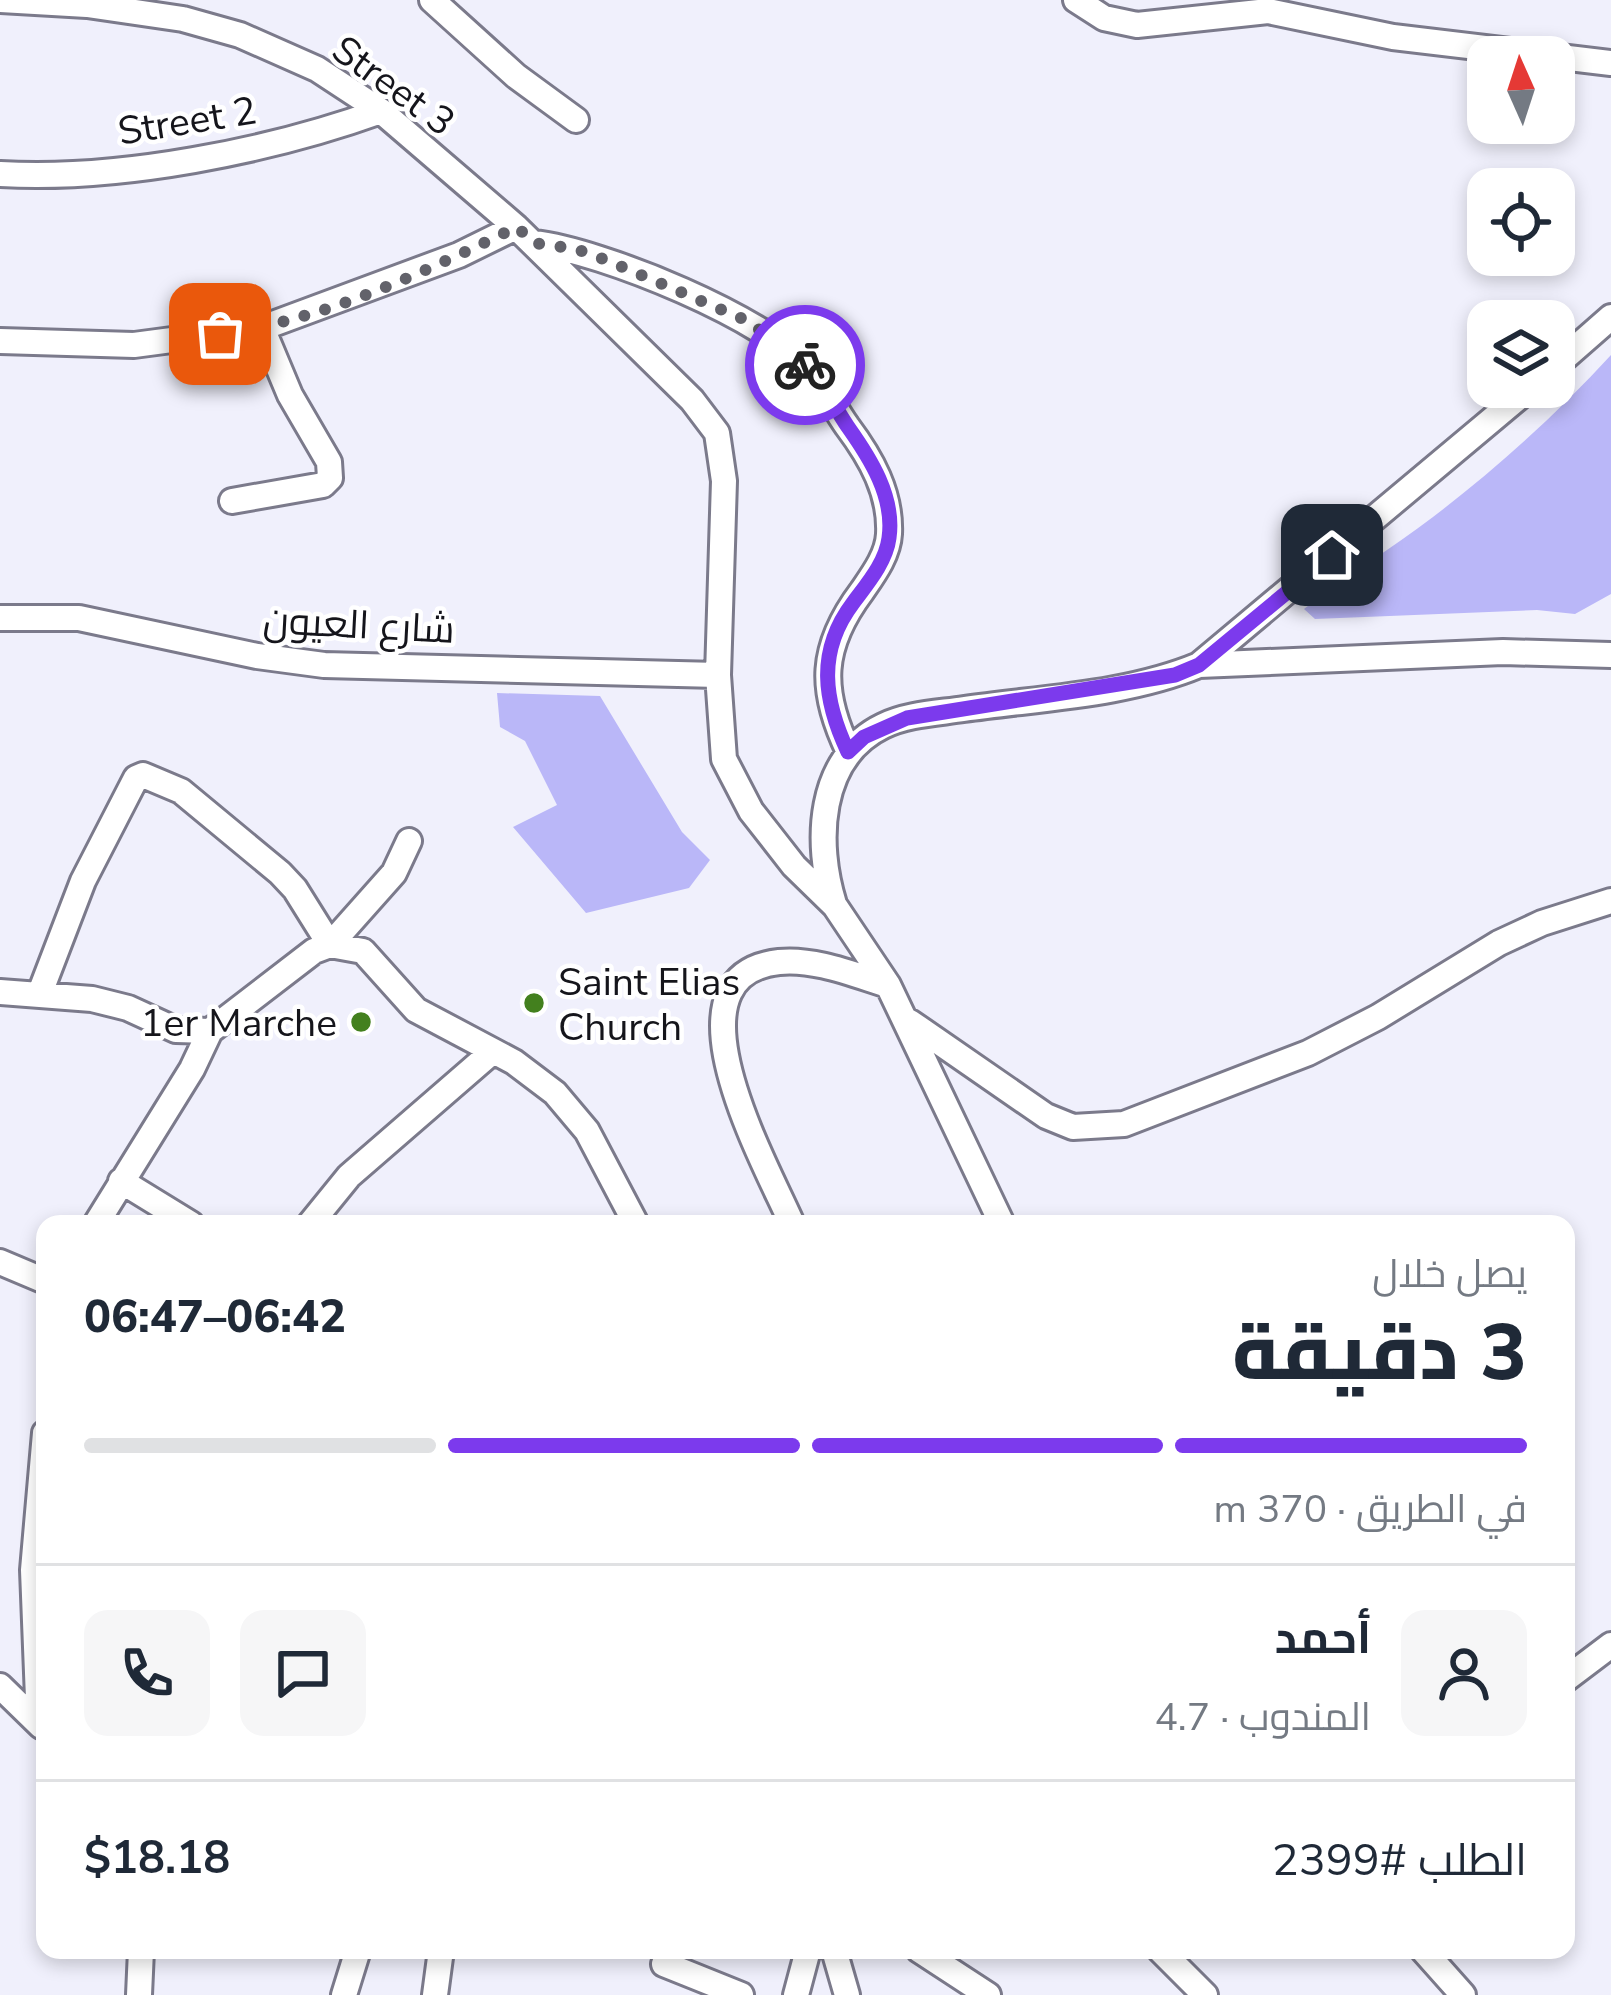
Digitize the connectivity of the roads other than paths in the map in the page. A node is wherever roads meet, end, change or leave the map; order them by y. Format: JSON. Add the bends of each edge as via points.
{"nodes":[{"id":1,"x":0,"y":0,"type":"edge"},
{"id":2,"x":432,"y":0,"type":"edge"},
{"id":3,"x":1076,"y":0,"type":"edge"},
{"id":4,"x":1611,"y":63,"type":"edge"},
{"id":5,"x":382,"y":111,"type":"junction"},
{"id":6,"x":576,"y":120,"type":"dead end"},
{"id":7,"x":0,"y":174,"type":"edge"},
{"id":8,"x":525,"y":235,"type":"junction"},
{"id":9,"x":1611,"y":317,"type":"edge"},
{"id":10,"x":262,"y":328,"type":"junction"},
{"id":11,"x":0,"y":341,"type":"edge"},
{"id":12,"x":1575,"y":349,"type":"edge"},
{"id":13,"x":1506,"y":408,"type":"edge"},
{"id":14,"x":232,"y":501,"type":"dead end"},
{"id":15,"x":0,"y":618,"type":"edge"},
{"id":16,"x":1611,"y":655,"type":"edge"},
{"id":17,"x":1199,"y":665,"type":"junction"},
{"id":18,"x":718,"y":675,"type":"junction"},
{"id":19,"x":848,"y":752,"type":"junction"},
{"id":20,"x":409,"y":842,"type":"dead end"},
{"id":21,"x":1611,"y":901,"type":"edge"},
{"id":22,"x":835,"y":907,"type":"junction"},
{"id":23,"x":329,"y":945,"type":"junction"},
{"id":24,"x":888,"y":986,"type":"junction"},
{"id":25,"x":0,"y":992,"type":"edge"},
{"id":26,"x":40,"y":993,"type":"junction"},
{"id":27,"x":906,"y":1020,"type":"junction"},
{"id":28,"x":210,"y":1031,"type":"junction"},
{"id":29,"x":491,"y":1052,"type":"junction"},
{"id":30,"x":121,"y":1180,"type":"junction"},
{"id":31,"x":620,"y":1196,"type":"junction"},
{"id":32,"x":101,"y":1215,"type":"edge"},
{"id":33,"x":177,"y":1215,"type":"edge"},
{"id":34,"x":317,"y":1215,"type":"edge"},
{"id":35,"x":613,"y":1215,"type":"edge"},
{"id":36,"x":631,"y":1215,"type":"edge"},
{"id":37,"x":788,"y":1215,"type":"edge"},
{"id":38,"x":998,"y":1215,"type":"edge"},
{"id":39,"x":0,"y":1262,"type":"edge"},
{"id":40,"x":36,"y":1277,"type":"edge"},
{"id":41,"x":36,"y":1546,"type":"edge"},
{"id":42,"x":36,"y":1616,"type":"edge"},
{"id":43,"x":1611,"y":1645,"type":"edge"},
{"id":44,"x":1575,"y":1672,"type":"edge"},
{"id":45,"x":0,"y":1686,"type":"edge"},
{"id":46,"x":36,"y":1720,"type":"edge"},
{"id":47,"x":141,"y":1959,"type":"edge"},
{"id":48,"x":355,"y":1959,"type":"edge"},
{"id":49,"x":440,"y":1959,"type":"edge"},
{"id":50,"x":806,"y":1959,"type":"edge"},
{"id":51,"x":837,"y":1959,"type":"edge"},
{"id":52,"x":934,"y":1959,"type":"edge"},
{"id":53,"x":1169,"y":1959,"type":"edge"},
{"id":54,"x":1431,"y":1959,"type":"edge"},
{"id":55,"x":664,"y":1964,"type":"dead end"},
{"id":56,"x":139,"y":1995,"type":"edge"},
{"id":57,"x":344,"y":1995,"type":"edge"},
{"id":58,"x":435,"y":1995,"type":"edge"},
{"id":59,"x":741,"y":1995,"type":"edge"},
{"id":60,"x":796,"y":1995,"type":"edge"},
{"id":61,"x":847,"y":1995,"type":"edge"},
{"id":62,"x":988,"y":1995,"type":"edge"},
{"id":63,"x":1205,"y":1995,"type":"edge"},
{"id":64,"x":1462,"y":1995,"type":"edge"}],
"edges":[{"from":1,"to":5,"type":"street","name":"Street 3","via":[[140,10],[239,35],[317,69]]},
{"from":2,"to":6,"type":"street"},
{"from":3,"to":4,"type":"street","via":[[1104,18],[1137,25],[1268,11],[1393,37]]},
{"from":5,"to":7,"type":"street","name":"Street 2","via":[[204,159]]},
{"from":5,"to":8,"type":"street","name":"Street 3"},
{"from":8,"to":10,"type":"street"},
{"from":8,"to":18,"type":"street","name":"Street 3","via":[[673,379],[717,433],[724,527]]},
{"from":8,"to":19,"type":"street","via":[[748,321],[811,370],[863,448],[886,495],[889,539],[843,616],[829,658],[829,707]]},
{"from":9,"to":12,"type":"street"},
{"from":10,"to":11,"type":"street","via":[[134,345]]},
{"from":10,"to":14,"type":"street","via":[[330,478]]},
{"from":13,"to":17,"type":"street"},
{"from":15,"to":18,"type":"street","name":"شارع العيون","via":[[79,618],[324,665]]},
{"from":16,"to":17,"type":"street"},
{"from":17,"to":19,"type":"street","via":[[1085,692],[907,718]]},
{"from":18,"to":22,"type":"street","name":"Street 3","via":[[724,758],[736,787]]},
{"from":19,"to":22,"type":"street","via":[[822,831]]},
{"from":20,"to":23,"type":"street","via":[[394,873]]},
{"from":21,"to":27,"type":"street","via":[[1499,943],[1308,1054],[1098,1129],[1046,1116]]},
{"from":22,"to":24,"type":"street"},
{"from":23,"to":26,"type":"street","via":[[280,873],[181,791],[143,775],[82,881]]},
{"from":23,"to":28,"type":"street"},
{"from":23,"to":29,"type":"street","via":[[363,951],[416,1010]]},
{"from":24,"to":27,"type":"street"},
{"from":24,"to":37,"type":"street","via":[[781,962],[752,970],[729,994],[722,1028],[730,1080]]},
{"from":25,"to":26,"type":"street"},
{"from":26,"to":28,"type":"street","via":[[128,1008],[176,1030]]},
{"from":27,"to":38,"type":"street"},
{"from":28,"to":30,"type":"street"},
{"from":29,"to":31,"type":"street","via":[[572,1110]]},
{"from":29,"to":34,"type":"street","via":[[349,1176]]},
{"from":30,"to":32,"type":"street"},
{"from":30,"to":33,"type":"street"},
{"from":31,"to":35,"type":"street"},
{"from":31,"to":36,"type":"street"},
{"from":39,"to":40,"type":"street"},
{"from":41,"to":42,"type":"street"},
{"from":43,"to":44,"type":"street"},
{"from":45,"to":46,"type":"street"},
{"from":47,"to":56,"type":"street"},
{"from":48,"to":57,"type":"street"},
{"from":49,"to":58,"type":"street"},
{"from":50,"to":60,"type":"street"},
{"from":51,"to":61,"type":"street"},
{"from":52,"to":62,"type":"street"},
{"from":53,"to":63,"type":"street"},
{"from":54,"to":64,"type":"street"},
{"from":55,"to":59,"type":"street"}]}
